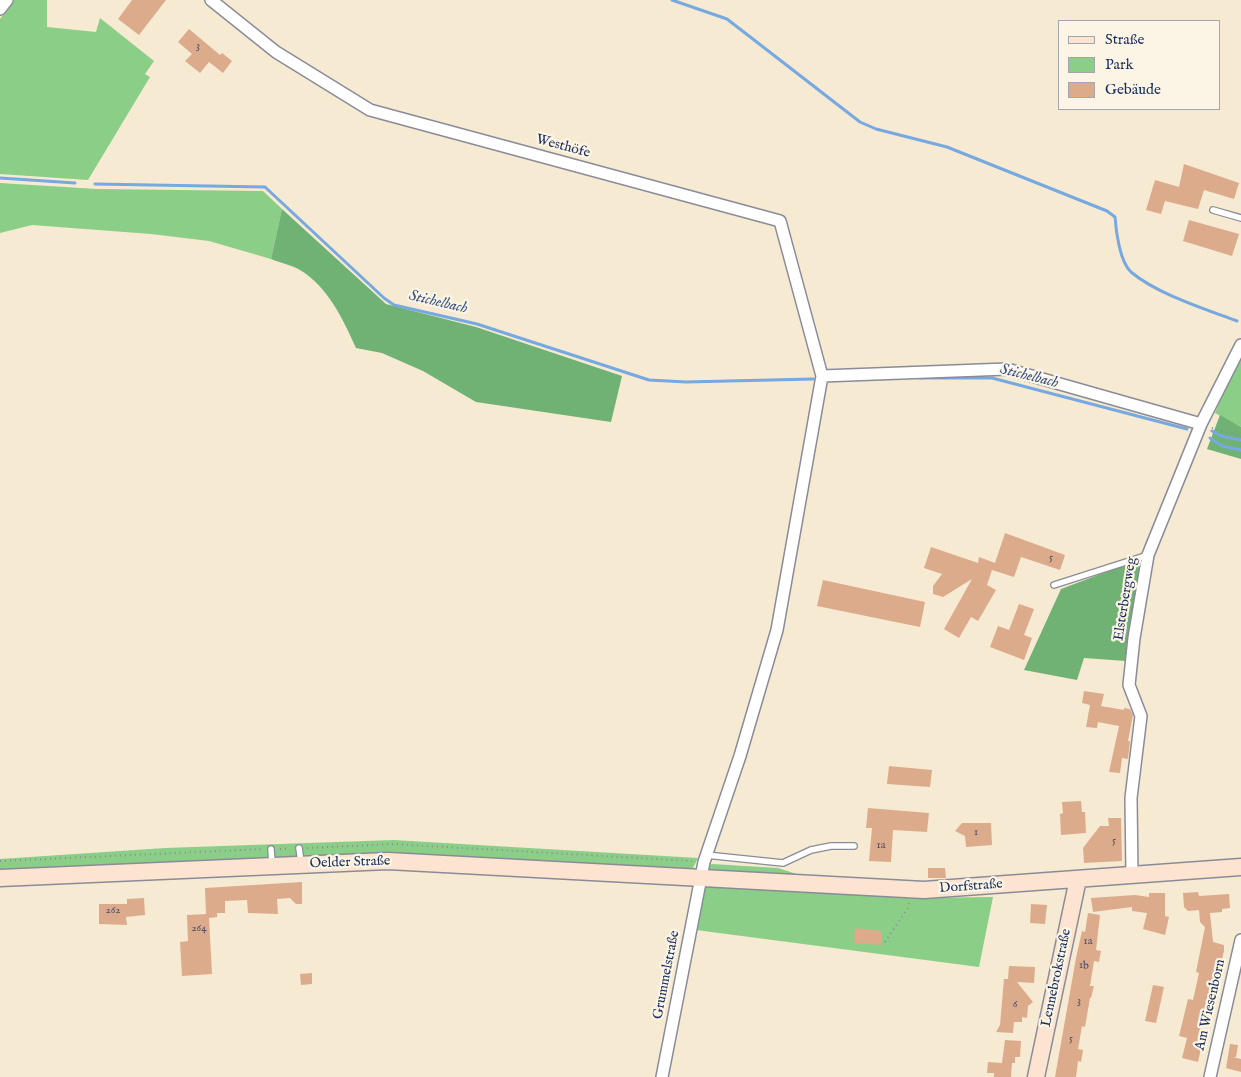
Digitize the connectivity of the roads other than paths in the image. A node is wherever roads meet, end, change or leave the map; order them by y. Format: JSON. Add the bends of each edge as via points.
{"nodes":[{"id":1,"x":7,"y":0,"type":"edge"},
{"id":2,"x":211,"y":0,"type":"edge"},
{"id":3,"x":0,"y":9,"type":"edge"},
{"id":4,"x":1213,"y":210,"type":"dead end"},
{"id":5,"x":1241,"y":218,"type":"edge"},
{"id":6,"x":1241,"y":345,"type":"edge"},
{"id":7,"x":822,"y":376,"type":"junction"},
{"id":8,"x":1202,"y":424,"type":"junction"},
{"id":9,"x":1148,"y":555,"type":"junction"},
{"id":10,"x":1054,"y":585,"type":"dead end"},
{"id":11,"x":854,"y":846,"type":"dead end"},
{"id":12,"x":300,"y":848,"type":"dead end"},
{"id":13,"x":271,"y":849,"type":"dead end"},
{"id":14,"x":706,"y":855,"type":"junction"},
{"id":15,"x":302,"y":864,"type":"junction"},
{"id":16,"x":272,"y":866,"type":"junction"},
{"id":17,"x":1241,"y":867,"type":"edge"},
{"id":18,"x":1132,"y":875,"type":"junction"},
{"id":19,"x":0,"y":878,"type":"edge"},
{"id":20,"x":700,"y":878,"type":"junction"},
{"id":21,"x":1078,"y":879,"type":"junction"},
{"id":22,"x":1241,"y":940,"type":"edge"},
{"id":23,"x":662,"y":1077,"type":"edge"},
{"id":24,"x":1036,"y":1077,"type":"edge"},
{"id":25,"x":1210,"y":1077,"type":"edge"}],
"edges":[{"from":1,"to":3,"type":"street"},
{"from":2,"to":7,"type":"street","name":"Westhöfe","via":[[276,52],[370,110],[780,221]]},
{"from":4,"to":5,"type":"lane"},
{"from":6,"to":8,"type":"street","name":"Elsterbergweg"},
{"from":7,"to":8,"type":"street","via":[[1007,370]]},
{"from":7,"to":14,"type":"street","name":"Grummelstraße","via":[[777,630],[740,756]]},
{"from":8,"to":9,"type":"street","name":"Elsterbergweg"},
{"from":9,"to":10,"type":"lane"},
{"from":9,"to":18,"type":"street","name":"Elsterbergweg","via":[[1130,685],[1141,716],[1131,798]]},
{"from":11,"to":14,"type":"lane","via":[[811,850],[783,863]]},
{"from":12,"to":15,"type":"lane"},
{"from":13,"to":16,"type":"lane"},
{"from":14,"to":20,"type":"street","name":"Grummelstraße"},
{"from":15,"to":16,"type":"street","name":"Oelder Straße"},
{"from":15,"to":20,"type":"street","name":"Oelder Straße","via":[[388,861]]},
{"from":16,"to":19,"type":"street","name":"Oelder Straße"},
{"from":17,"to":18,"type":"street","name":"Dorfstraße"},
{"from":18,"to":21,"type":"street","name":"Dorfstraße"},
{"from":20,"to":21,"type":"street","name":"Dorfstraße","via":[[910,890]]},
{"from":20,"to":23,"type":"street","name":"Grummelstraße"},
{"from":21,"to":24,"type":"street","name":"Lennebrokstraße"},
{"from":22,"to":25,"type":"street","name":"Am Wiesenborn"}]}
